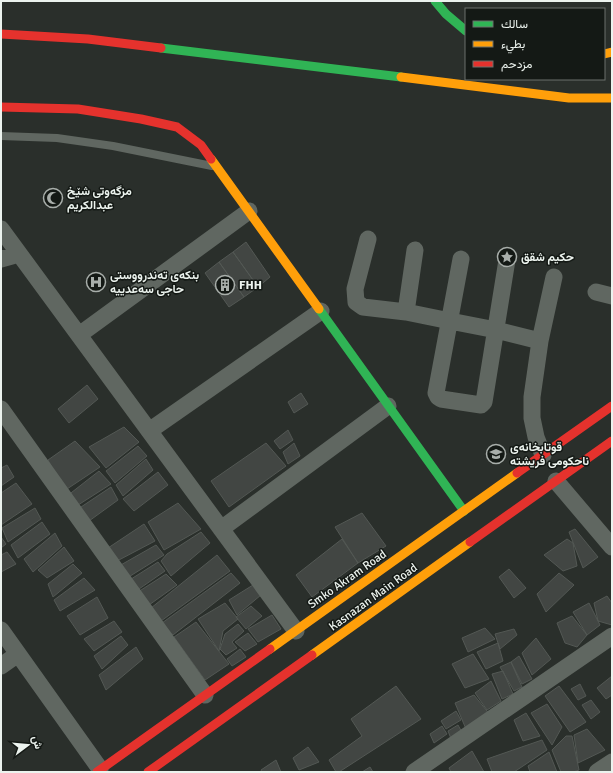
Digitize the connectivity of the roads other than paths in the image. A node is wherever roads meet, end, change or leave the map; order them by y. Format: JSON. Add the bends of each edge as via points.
{"nodes":[{"id":1,"x":436,"y":1,"type":"edge"},
{"id":2,"x":465,"y":30,"type":"edge"},
{"id":3,"x":1,"y":34,"type":"edge"},
{"id":4,"x":612,"y":98,"type":"edge"},
{"id":5,"x":1,"y":107,"type":"edge"},
{"id":6,"x":1,"y":136,"type":"edge"},
{"id":7,"x":218,"y":167,"type":"junction"},
{"id":8,"x":250,"y":211,"type":"junction"},
{"id":9,"x":1,"y":229,"type":"edge"},
{"id":10,"x":368,"y":239,"type":"dead end"},
{"id":11,"x":415,"y":250,"type":"dead end"},
{"id":12,"x":19,"y":254,"type":"junction"},
{"id":13,"x":460,"y":259,"type":"dead end"},
{"id":14,"x":1,"y":260,"type":"edge"},
{"id":15,"x":507,"y":260,"type":"dead end"},
{"id":16,"x":554,"y":277,"type":"dead end"},
{"id":17,"x":596,"y":292,"type":"dead end"},
{"id":18,"x":612,"y":296,"type":"edge"},
{"id":19,"x":321,"y":311,"type":"junction"},
{"id":20,"x":406,"y":312,"type":"junction"},
{"id":21,"x":450,"y":320,"type":"junction"},
{"id":22,"x":496,"y":330,"type":"junction"},
{"id":23,"x":79,"y":335,"type":"junction"},
{"id":24,"x":540,"y":341,"type":"junction"},
{"id":25,"x":388,"y":406,"type":"junction"},
{"id":26,"x":612,"y":406,"type":"edge"},
{"id":27,"x":3,"y":415,"type":"edge"},
{"id":28,"x":149,"y":431,"type":"junction"},
{"id":29,"x":612,"y":441,"type":"edge"},
{"id":30,"x":543,"y":455,"type":"junction"},
{"id":31,"x":556,"y":481,"type":"junction"},
{"id":32,"x":464,"y":511,"type":"junction"},
{"id":33,"x":221,"y":529,"type":"junction"},
{"id":34,"x":612,"y":547,"type":"edge"},
{"id":35,"x":1,"y":630,"type":"edge"},
{"id":36,"x":296,"y":631,"type":"junction"},
{"id":37,"x":612,"y":636,"type":"edge"},
{"id":38,"x":18,"y":654,"type":"junction"},
{"id":39,"x":1,"y":666,"type":"edge"},
{"id":40,"x":205,"y":695,"type":"junction"},
{"id":41,"x":612,"y":762,"type":"edge"},
{"id":42,"x":99,"y":771,"type":"edge"},
{"id":43,"x":148,"y":772,"type":"edge"},
{"id":44,"x":414,"y":772,"type":"edge"},
{"id":45,"x":597,"y":772,"type":"edge"}],
"edges":[{"from":1,"to":2,"type":"main road","via":[[446,14]]},
{"from":3,"to":4,"type":"main road","via":[[88,39],[539,95]]},
{"from":5,"to":7,"type":"main road","via":[[78,109],[177,127],[201,145]]},
{"from":6,"to":7,"type":"lane","via":[[57,138],[113,146]]},
{"from":7,"to":8,"type":"main road"},
{"from":8,"to":19,"type":"main road"},
{"from":8,"to":23,"type":"street"},
{"from":9,"to":12,"type":"street"},
{"from":10,"to":20,"type":"street","via":[[355,289],[356,302],[363,307]]},
{"from":11,"to":20,"type":"street"},
{"from":12,"to":14,"type":"street"},
{"from":12,"to":23,"type":"street"},
{"from":13,"to":21,"type":"street"},
{"from":15,"to":22,"type":"street"},
{"from":16,"to":24,"type":"street"},
{"from":17,"to":18,"type":"street"},
{"from":19,"to":25,"type":"main road"},
{"from":19,"to":28,"type":"street"},
{"from":20,"to":21,"type":"street"},
{"from":21,"to":22,"type":"street"},
{"from":21,"to":22,"type":"street","via":[[436,393],[441,399],[483,404]]},
{"from":22,"to":24,"type":"street"},
{"from":23,"to":28,"type":"street"},
{"from":24,"to":30,"type":"street","via":[[532,397],[532,418]]},
{"from":25,"to":32,"type":"main road"},
{"from":25,"to":33,"type":"street"},
{"from":26,"to":30,"type":"main road","name":"Smko Akram Road"},
{"from":27,"to":40,"type":"street"},
{"from":28,"to":33,"type":"street"},
{"from":29,"to":31,"type":"main road","name":"Kasnazan Main Road"},
{"from":30,"to":32,"type":"main road","name":"Smko Akram Road"},
{"from":31,"to":34,"type":"street"},
{"from":31,"to":43,"type":"main road","name":"Kasnazan Main Road"},
{"from":32,"to":36,"type":"main road","name":"Smko Akram Road"},
{"from":33,"to":36,"type":"street"},
{"from":35,"to":38,"type":"street"},
{"from":36,"to":40,"type":"main road","name":"Smko Akram Road"},
{"from":37,"to":44,"type":"street"},
{"from":38,"to":39,"type":"street"},
{"from":38,"to":42,"type":"street"},
{"from":40,"to":42,"type":"main road","name":"Smko Akram Road"},
{"from":41,"to":45,"type":"street"}]}
